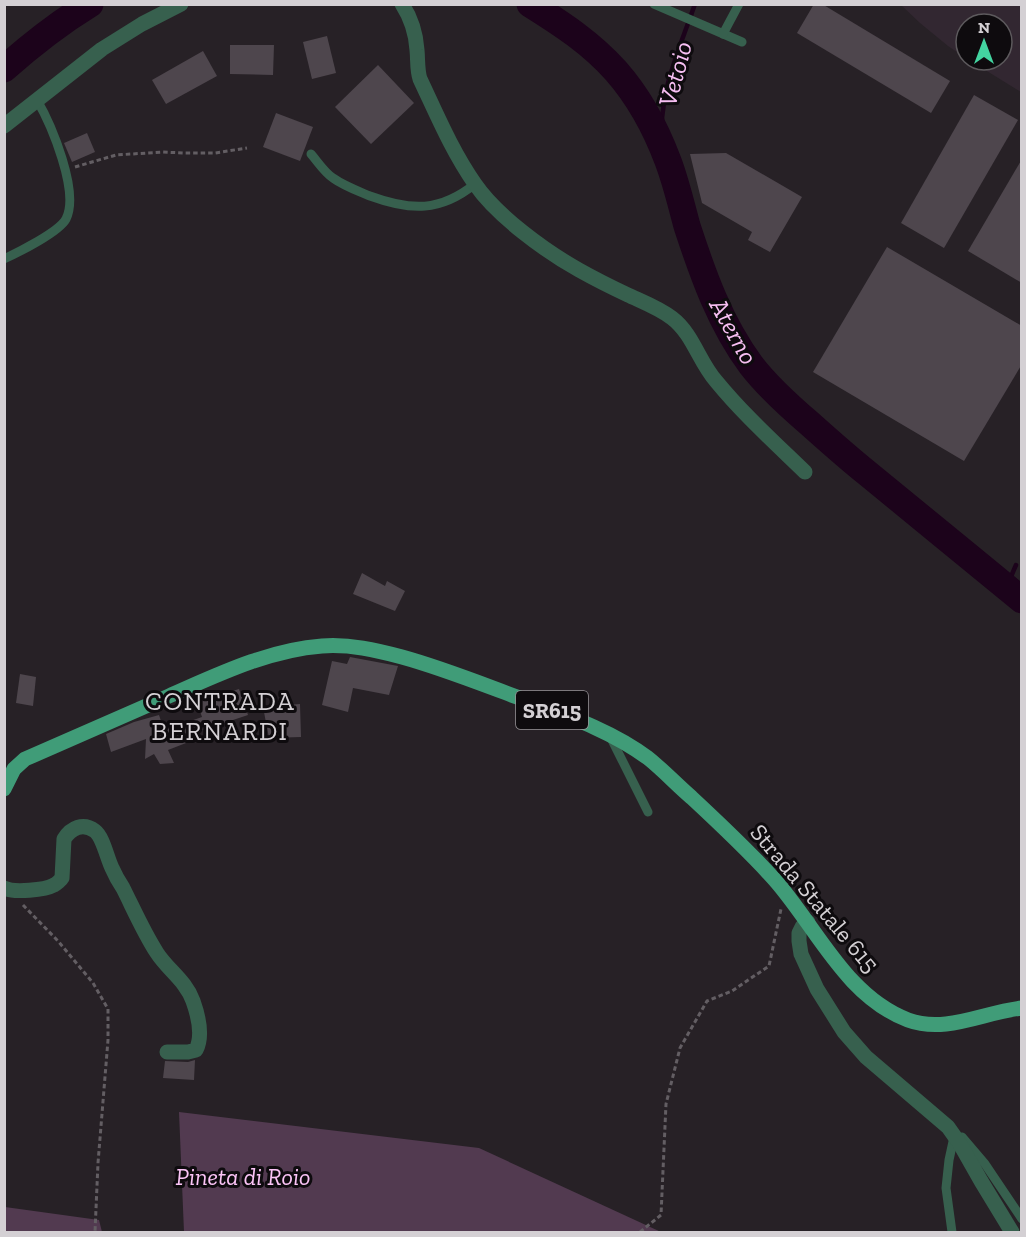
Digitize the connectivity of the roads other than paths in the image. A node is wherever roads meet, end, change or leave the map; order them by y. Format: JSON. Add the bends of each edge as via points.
{"nodes":[{"id":1,"x":181,"y":4,"type":"edge"},
{"id":2,"x":402,"y":4,"type":"edge"},
{"id":3,"x":654,"y":4,"type":"edge"},
{"id":4,"x":739,"y":4,"type":"edge"},
{"id":5,"x":723,"y":34,"type":"junction"},
{"id":6,"x":742,"y":42,"type":"dead end"},
{"id":7,"x":37,"y":100,"type":"junction"},
{"id":8,"x":4,"y":126,"type":"edge"},
{"id":9,"x":310,"y":154,"type":"dead end"},
{"id":10,"x":475,"y":184,"type":"junction"},
{"id":11,"x":4,"y":259,"type":"edge"},
{"id":12,"x":805,"y":472,"type":"dead end"},
{"id":13,"x":609,"y":734,"type":"junction"},
{"id":14,"x":4,"y":789,"type":"edge"},
{"id":15,"x":648,"y":812,"type":"dead end"},
{"id":16,"x":7,"y":890,"type":"edge"},
{"id":17,"x":808,"y":922,"type":"junction"},
{"id":18,"x":1022,"y":1008,"type":"edge"},
{"id":19,"x":167,"y":1052,"type":"dead end"},
{"id":20,"x":952,"y":1132,"type":"junction"},
{"id":21,"x":1022,"y":1219,"type":"edge"},
{"id":22,"x":952,"y":1233,"type":"edge"},
{"id":23,"x":1012,"y":1233,"type":"edge"}],
"edges":[{"from":1,"to":7,"type":"street","via":[[115,40]]},
{"from":2,"to":10,"type":"street","via":[[415,34],[420,79],[450,144]]},
{"from":3,"to":5,"type":"lane"},
{"from":4,"to":5,"type":"lane"},
{"from":5,"to":6,"type":"lane"},
{"from":7,"to":8,"type":"street"},
{"from":7,"to":11,"type":"lane","via":[[65,170],[69,208],[58,227]]},
{"from":9,"to":10,"type":"lane","via":[[332,178],[356,191],[407,207],[453,199]]},
{"from":10,"to":12,"type":"street","via":[[494,206],[546,249],[672,318],[715,380]]},
{"from":13,"to":14,"type":"main road","name":"Strada Statale 615","number":"SR615","via":[[437,667],[372,649],[322,646],[282,652],[225,672],[25,759],[14,769]]},
{"from":13,"to":15,"type":"lane"},
{"from":13,"to":17,"type":"main road","name":"Strada Statale 615","number":"SR615","via":[[648,758],[741,843]]},
{"from":16,"to":19,"type":"street","via":[[55,885],[62,879],[67,834],[79,827],[96,831],[152,945],[188,989],[193,1001],[198,1020],[196,1050]]},
{"from":17,"to":18,"type":"main road","name":"Strada Statale 615","number":"SR615","via":[[854,982],[882,1006],[908,1020],[947,1024]]},
{"from":17,"to":20,"type":"street","via":[[799,933],[801,954],[844,1032],[866,1057]]},
{"from":20,"to":21,"type":"lane","via":[[980,1157]]},
{"from":20,"to":22,"type":"lane","via":[[954,1143],[946,1188]]},
{"from":20,"to":23,"type":"street"}]}
